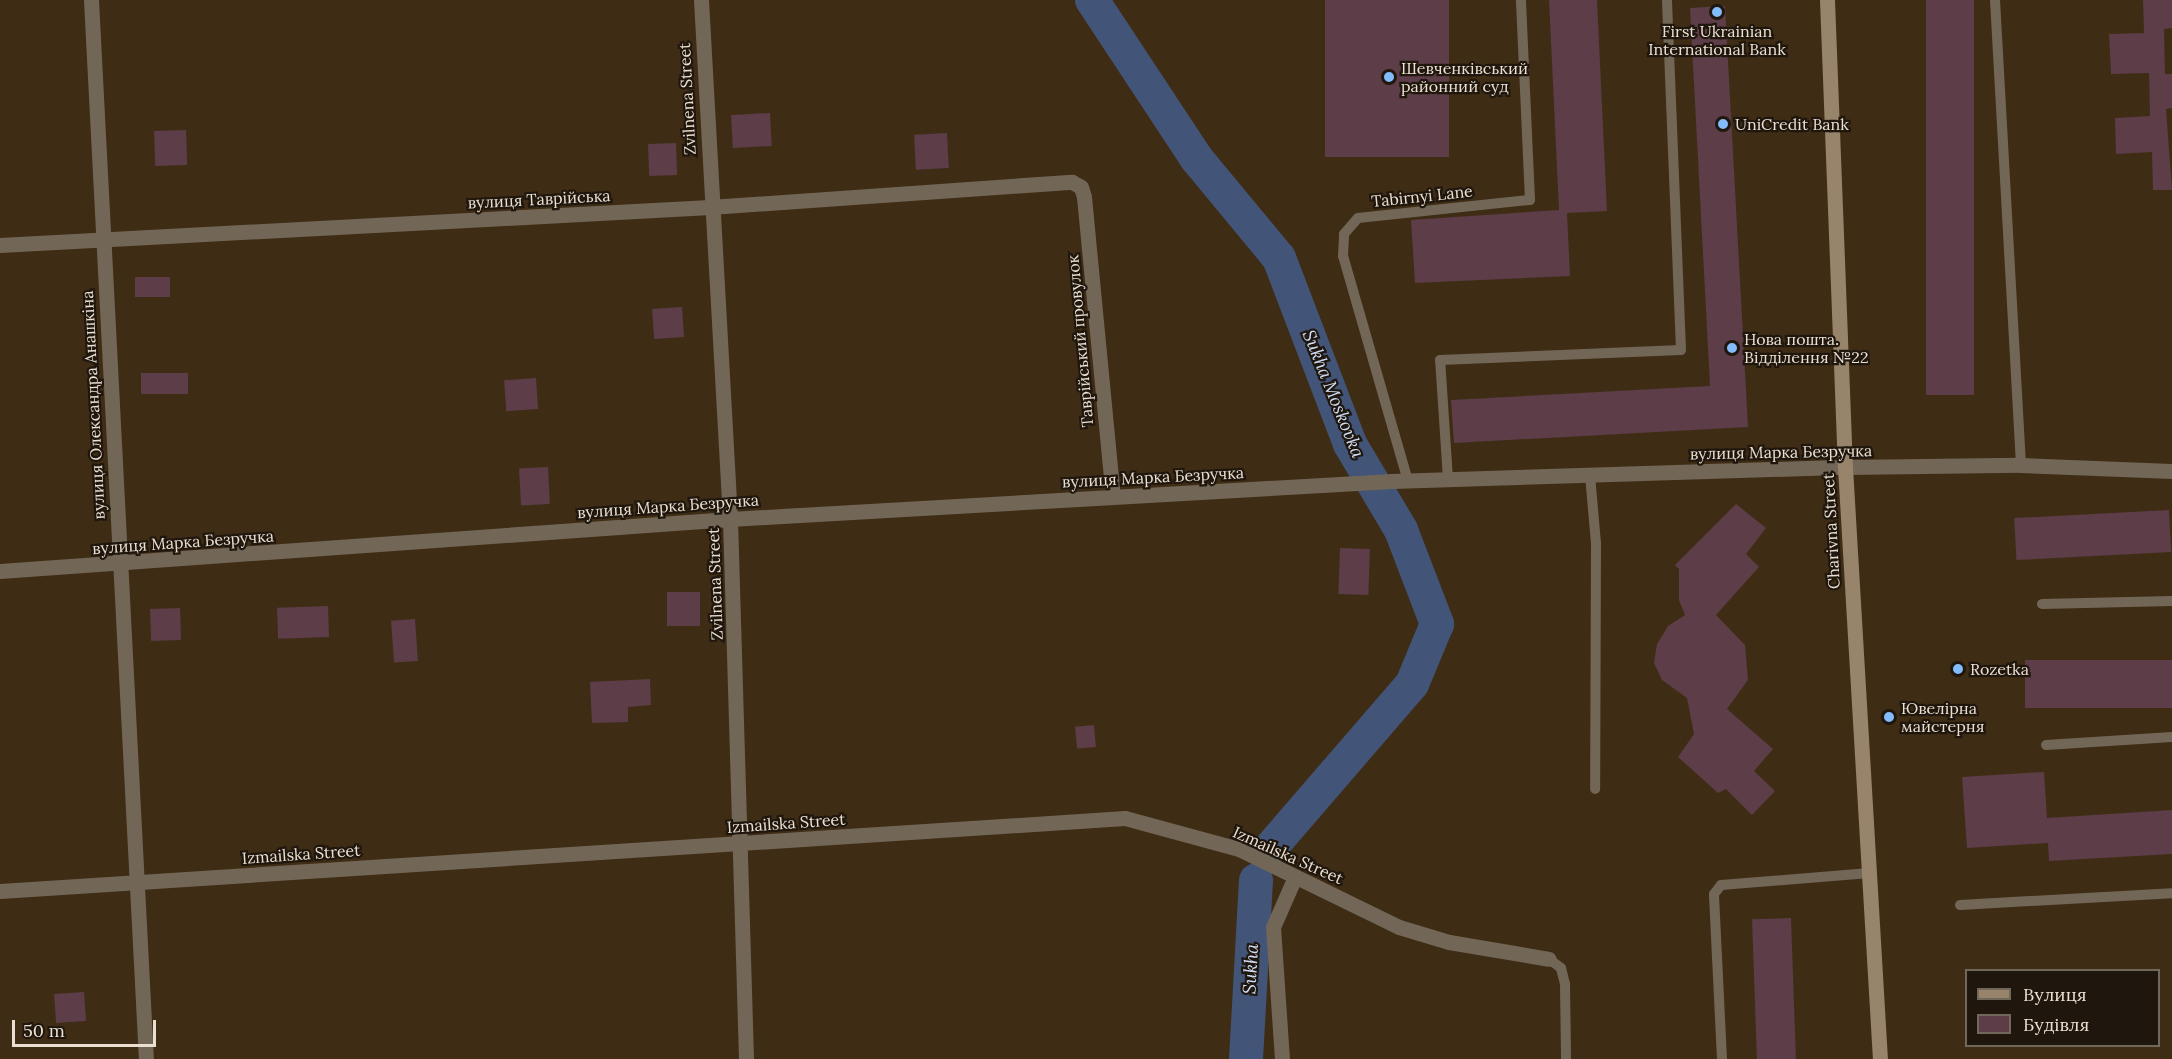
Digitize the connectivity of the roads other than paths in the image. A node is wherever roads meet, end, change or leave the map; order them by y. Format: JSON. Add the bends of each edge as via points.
{"nodes":[{"id":1,"x":91,"y":0,"type":"edge"},
{"id":2,"x":701,"y":0,"type":"edge"},
{"id":3,"x":1521,"y":0,"type":"edge"},
{"id":4,"x":1667,"y":0,"type":"edge"},
{"id":5,"x":1827,"y":0,"type":"edge"},
{"id":6,"x":1995,"y":0,"type":"edge"},
{"id":7,"x":1078,"y":185,"type":"joint"},
{"id":8,"x":710,"y":207,"type":"junction"},
{"id":9,"x":103,"y":242,"type":"junction"},
{"id":10,"x":0,"y":245,"type":"edge"},
{"id":11,"x":2021,"y":465,"type":"junction"},
{"id":12,"x":1845,"y":467,"type":"junction"},
{"id":13,"x":2172,"y":471,"type":"edge"},
{"id":14,"x":1590,"y":475,"type":"junction"},
{"id":15,"x":1448,"y":479,"type":"junction"},
{"id":16,"x":1408,"y":481,"type":"junction"},
{"id":17,"x":1113,"y":497,"type":"junction"},
{"id":18,"x":730,"y":519,"type":"junction"},
{"id":19,"x":118,"y":565,"type":"junction"},
{"id":20,"x":0,"y":571,"type":"edge"},
{"id":21,"x":2172,"y":601,"type":"edge"},
{"id":22,"x":2042,"y":604,"type":"dead end"},
{"id":23,"x":2172,"y":737,"type":"edge"},
{"id":24,"x":2046,"y":745,"type":"dead end"},
{"id":25,"x":1595,"y":789,"type":"dead end"},
{"id":26,"x":742,"y":844,"type":"junction"},
{"id":27,"x":1870,"y":873,"type":"junction"},
{"id":28,"x":1295,"y":877,"type":"junction"},
{"id":29,"x":139,"y":882,"type":"junction"},
{"id":30,"x":0,"y":891,"type":"edge"},
{"id":31,"x":2172,"y":893,"type":"edge"},
{"id":32,"x":1960,"y":905,"type":"dead end"},
{"id":33,"x":1549,"y":959,"type":"joint"},
{"id":34,"x":146,"y":1059,"type":"edge"},
{"id":35,"x":746,"y":1059,"type":"edge"},
{"id":36,"x":1282,"y":1059,"type":"edge"},
{"id":37,"x":1566,"y":1059,"type":"edge"},
{"id":38,"x":1722,"y":1059,"type":"edge"},
{"id":39,"x":1880,"y":1059,"type":"edge"}],
"edges":[{"from":1,"to":9,"type":"street","name":"вулиця Олександра Анашкіна"},
{"from":2,"to":8,"type":"street","name":"Zvilnena Street"},
{"from":3,"to":16,"type":"lane","name":"Tabirnyi Lane","via":[[1530,200],[1358,218],[1344,234],[1343,256]]},
{"from":4,"to":15,"type":"lane","via":[[1681,350],[1440,360]]},
{"from":5,"to":12,"type":"street","name":"Charivna Street"},
{"from":6,"to":11,"type":"lane"},
{"from":7,"to":8,"type":"street","name":"вулиця Таврійська","via":[[1068,182]]},
{"from":7,"to":17,"type":"street","name":"Таврійський провулок","via":[[1084,197]]},
{"from":8,"to":9,"type":"street","name":"вулиця Таврійська"},
{"from":8,"to":18,"type":"street","name":"Zvilnena Street"},
{"from":9,"to":10,"type":"street","name":"вулиця Таврійська"},
{"from":9,"to":19,"type":"street","name":"вулиця Олександра Анашкіна"},
{"from":11,"to":12,"type":"street","name":"вулиця Марка Безручка"},
{"from":11,"to":13,"type":"street","name":"вулиця Марка Безручка"},
{"from":12,"to":14,"type":"street","name":"вулиця Марка Безручка"},
{"from":12,"to":27,"type":"street","name":"Charivna Street"},
{"from":14,"to":15,"type":"street","name":"вулиця Марка Безручка"},
{"from":14,"to":25,"type":"lane","via":[[1596,543]]},
{"from":15,"to":16,"type":"street","name":"вулиця Марка Безручка"},
{"from":16,"to":17,"type":"street","name":"вулиця Марка Безручка"},
{"from":17,"to":18,"type":"street","name":"вулиця Марка Безручка"},
{"from":18,"to":19,"type":"street","name":"вулиця Марка Безручка"},
{"from":18,"to":26,"type":"street","name":"Zvilnena Street"},
{"from":19,"to":20,"type":"street","name":"вулиця Марка Безручка"},
{"from":19,"to":29,"type":"street","name":"вулиця Олександра Анашкіна"},
{"from":21,"to":22,"type":"lane"},
{"from":23,"to":24,"type":"lane"},
{"from":26,"to":28,"type":"street","name":"Izmailska Street","via":[[1125,819],[1239,849]]},
{"from":26,"to":29,"type":"street","name":"Izmailska Street"},
{"from":26,"to":35,"type":"street","name":"Zvilnena Street"},
{"from":27,"to":38,"type":"lane","via":[[1721,885],[1714,894]]},
{"from":27,"to":39,"type":"street","name":"Charivna Street"},
{"from":28,"to":33,"type":"street","name":"Izmailska Street","via":[[1399,927],[1449,942]]},
{"from":28,"to":36,"type":"street","via":[[1273,927]]},
{"from":29,"to":30,"type":"street","name":"Izmailska Street"},
{"from":29,"to":34,"type":"street","name":"вулиця Олександра Анашкіна"},
{"from":31,"to":32,"type":"lane"},
{"from":33,"to":37,"type":"lane","via":[[1562,968],[1565,984]]}]}
